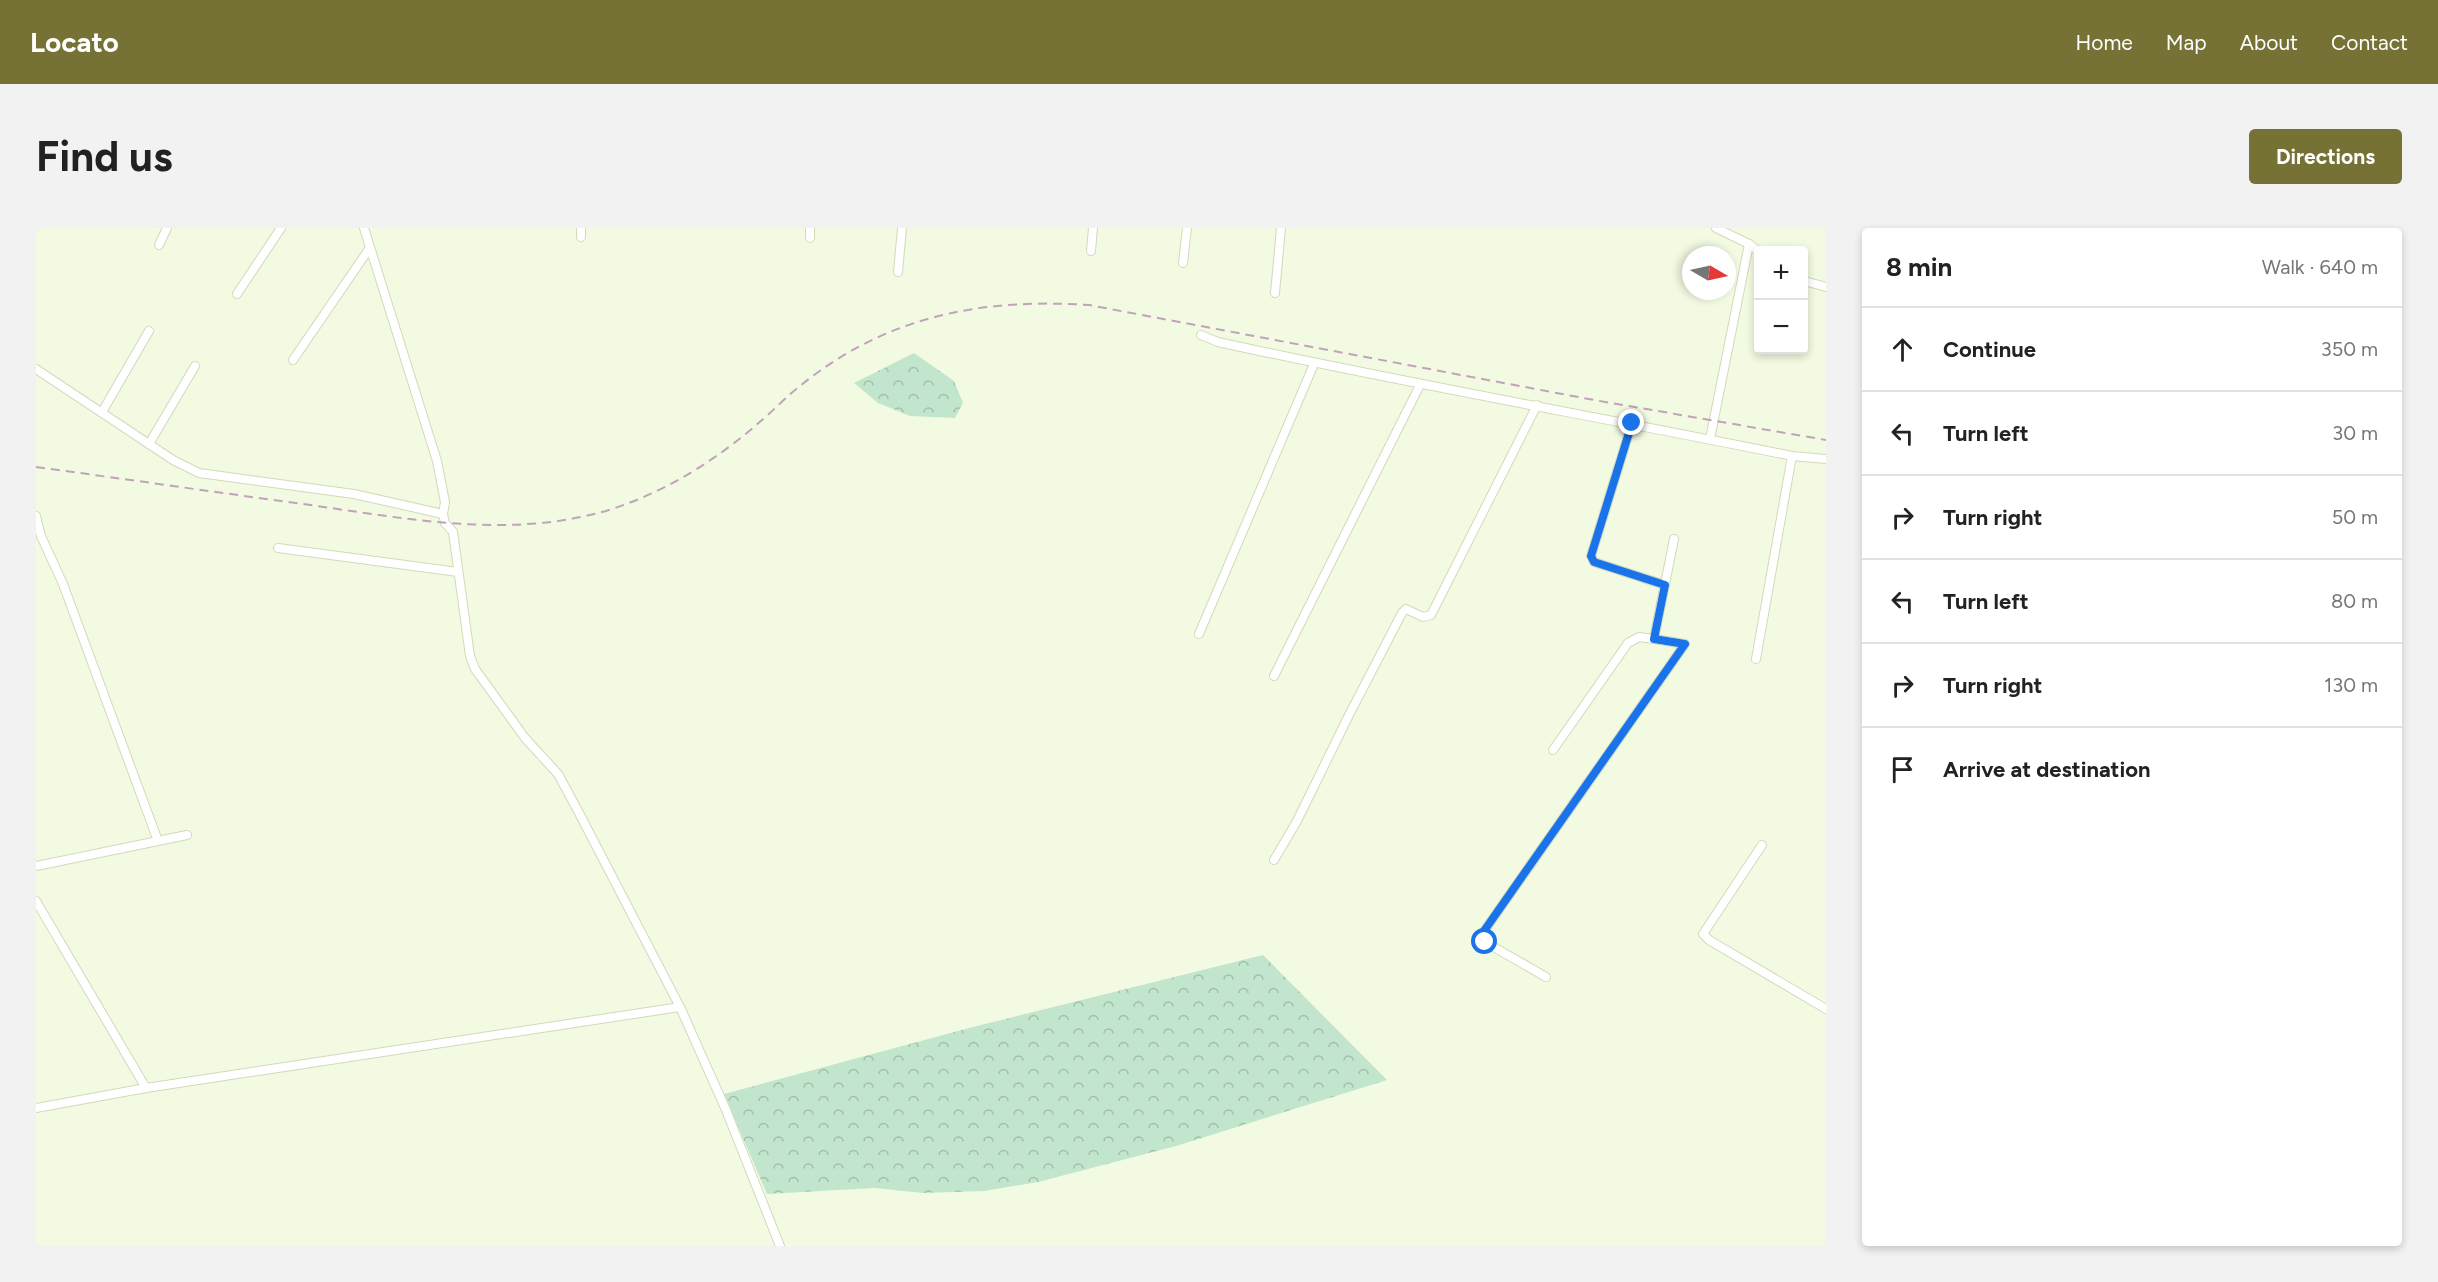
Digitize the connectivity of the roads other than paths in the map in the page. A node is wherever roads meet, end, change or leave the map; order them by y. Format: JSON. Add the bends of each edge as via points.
{"nodes":[{"id":1,"x":167,"y":228,"type":"edge"},
{"id":2,"x":281,"y":228,"type":"edge"},
{"id":3,"x":364,"y":228,"type":"edge"},
{"id":4,"x":810,"y":228,"type":"edge"},
{"id":5,"x":902,"y":228,"type":"edge"},
{"id":6,"x":1093,"y":228,"type":"edge"},
{"id":7,"x":1187,"y":228,"type":"edge"},
{"id":8,"x":1281,"y":228,"type":"edge"},
{"id":9,"x":1716,"y":228,"type":"edge"},
{"id":10,"x":810,"y":238,"type":"dead end"},
{"id":11,"x":1749,"y":244,"type":"junction"},
{"id":12,"x":159,"y":245,"type":"dead end"},
{"id":13,"x":1754,"y":248,"type":"edge"},
{"id":14,"x":369,"y":249,"type":"junction"},
{"id":15,"x":1091,"y":250,"type":"dead end"},
{"id":16,"x":1182,"y":263,"type":"dead end"},
{"id":17,"x":898,"y":272,"type":"dead end"},
{"id":18,"x":1808,"y":282,"type":"edge"},
{"id":19,"x":1826,"y":287,"type":"edge"},
{"id":20,"x":1275,"y":293,"type":"dead end"},
{"id":21,"x":237,"y":294,"type":"dead end"},
{"id":22,"x":149,"y":331,"type":"dead end"},
{"id":23,"x":1201,"y":334,"type":"dead end"},
{"id":24,"x":293,"y":360,"type":"dead end"},
{"id":25,"x":1314,"y":364,"type":"junction"},
{"id":26,"x":195,"y":366,"type":"dead end"},
{"id":27,"x":36,"y":369,"type":"edge"},
{"id":28,"x":1420,"y":386,"type":"junction"},
{"id":29,"x":1537,"y":405,"type":"junction"},
{"id":30,"x":102,"y":412,"type":"junction"},
{"id":31,"x":1632,"y":423,"type":"junction"},
{"id":32,"x":1710,"y":440,"type":"junction"},
{"id":33,"x":149,"y":444,"type":"junction"},
{"id":34,"x":1792,"y":456,"type":"junction"},
{"id":35,"x":1826,"y":459,"type":"edge"},
{"id":36,"x":443,"y":514,"type":"junction"},
{"id":37,"x":36,"y":516,"type":"edge"},
{"id":38,"x":1674,"y":539,"type":"dead end"},
{"id":39,"x":278,"y":548,"type":"dead end"},
{"id":40,"x":458,"y":572,"type":"junction"},
{"id":41,"x":1665,"y":585,"type":"junction"},
{"id":42,"x":1199,"y":634,"type":"dead end"},
{"id":43,"x":1654,"y":639,"type":"junction"},
{"id":44,"x":1756,"y":659,"type":"dead end"},
{"id":45,"x":1274,"y":676,"type":"dead end"},
{"id":46,"x":1553,"y":750,"type":"dead end"},
{"id":47,"x":187,"y":835,"type":"dead end"},
{"id":48,"x":158,"y":841,"type":"junction"},
{"id":49,"x":1762,"y":845,"type":"dead end"},
{"id":50,"x":1274,"y":860,"type":"dead end"},
{"id":51,"x":36,"y":866,"type":"edge"},
{"id":52,"x":36,"y":901,"type":"edge"},
{"id":53,"x":1546,"y":977,"type":"dead end"},
{"id":54,"x":680,"y":1007,"type":"junction"},
{"id":55,"x":1826,"y":1009,"type":"edge"},
{"id":56,"x":146,"y":1088,"type":"junction"},
{"id":57,"x":36,"y":1108,"type":"edge"},
{"id":58,"x":780,"y":1246,"type":"edge"}],
"edges":[{"from":1,"to":12,"type":"street"},
{"from":2,"to":21,"type":"street"},
{"from":3,"to":14,"type":"street"},
{"from":4,"to":10,"type":"street"},
{"from":5,"to":17,"type":"street"},
{"from":6,"to":15,"type":"street"},
{"from":7,"to":16,"type":"street"},
{"from":8,"to":20,"type":"street"},
{"from":9,"to":11,"type":"street"},
{"from":11,"to":13,"type":"street"},
{"from":11,"to":32,"type":"street"},
{"from":14,"to":24,"type":"street"},
{"from":14,"to":36,"type":"street","via":[[437,461],[445,502]]},
{"from":18,"to":19,"type":"street"},
{"from":22,"to":30,"type":"street"},
{"from":23,"to":25,"type":"street","via":[[1218,342]]},
{"from":25,"to":28,"type":"street"},
{"from":25,"to":42,"type":"street"},
{"from":26,"to":33,"type":"street"},
{"from":27,"to":30,"type":"street"},
{"from":28,"to":29,"type":"street"},
{"from":28,"to":45,"type":"street"},
{"from":29,"to":31,"type":"street"},
{"from":29,"to":50,"type":"street","via":[[1431,615],[1423,617],[1406,609],[1402,613]]},
{"from":30,"to":33,"type":"street"},
{"from":31,"to":32,"type":"street"},
{"from":31,"to":41,"type":"street","via":[[1591,556],[1594,562]]},
{"from":32,"to":34,"type":"street"},
{"from":33,"to":36,"type":"street","via":[[199,472],[354,494]]},
{"from":34,"to":35,"type":"street"},
{"from":34,"to":44,"type":"street"},
{"from":36,"to":40,"type":"street","via":[[453,532]]},
{"from":37,"to":48,"type":"street"},
{"from":38,"to":41,"type":"street"},
{"from":39,"to":40,"type":"street"},
{"from":40,"to":54,"type":"street","via":[[475,669],[558,774]]},
{"from":41,"to":43,"type":"street"},
{"from":43,"to":46,"type":"street","via":[[1638,637],[1628,643]]},
{"from":43,"to":53,"type":"street","via":[[1685,644],[1482,934],[1485,942]]},
{"from":47,"to":48,"type":"street"},
{"from":48,"to":51,"type":"street"},
{"from":49,"to":55,"type":"street","via":[[1703,934]]},
{"from":52,"to":56,"type":"street"},
{"from":54,"to":56,"type":"street"},
{"from":54,"to":58,"type":"street"},
{"from":56,"to":57,"type":"street"}]}
